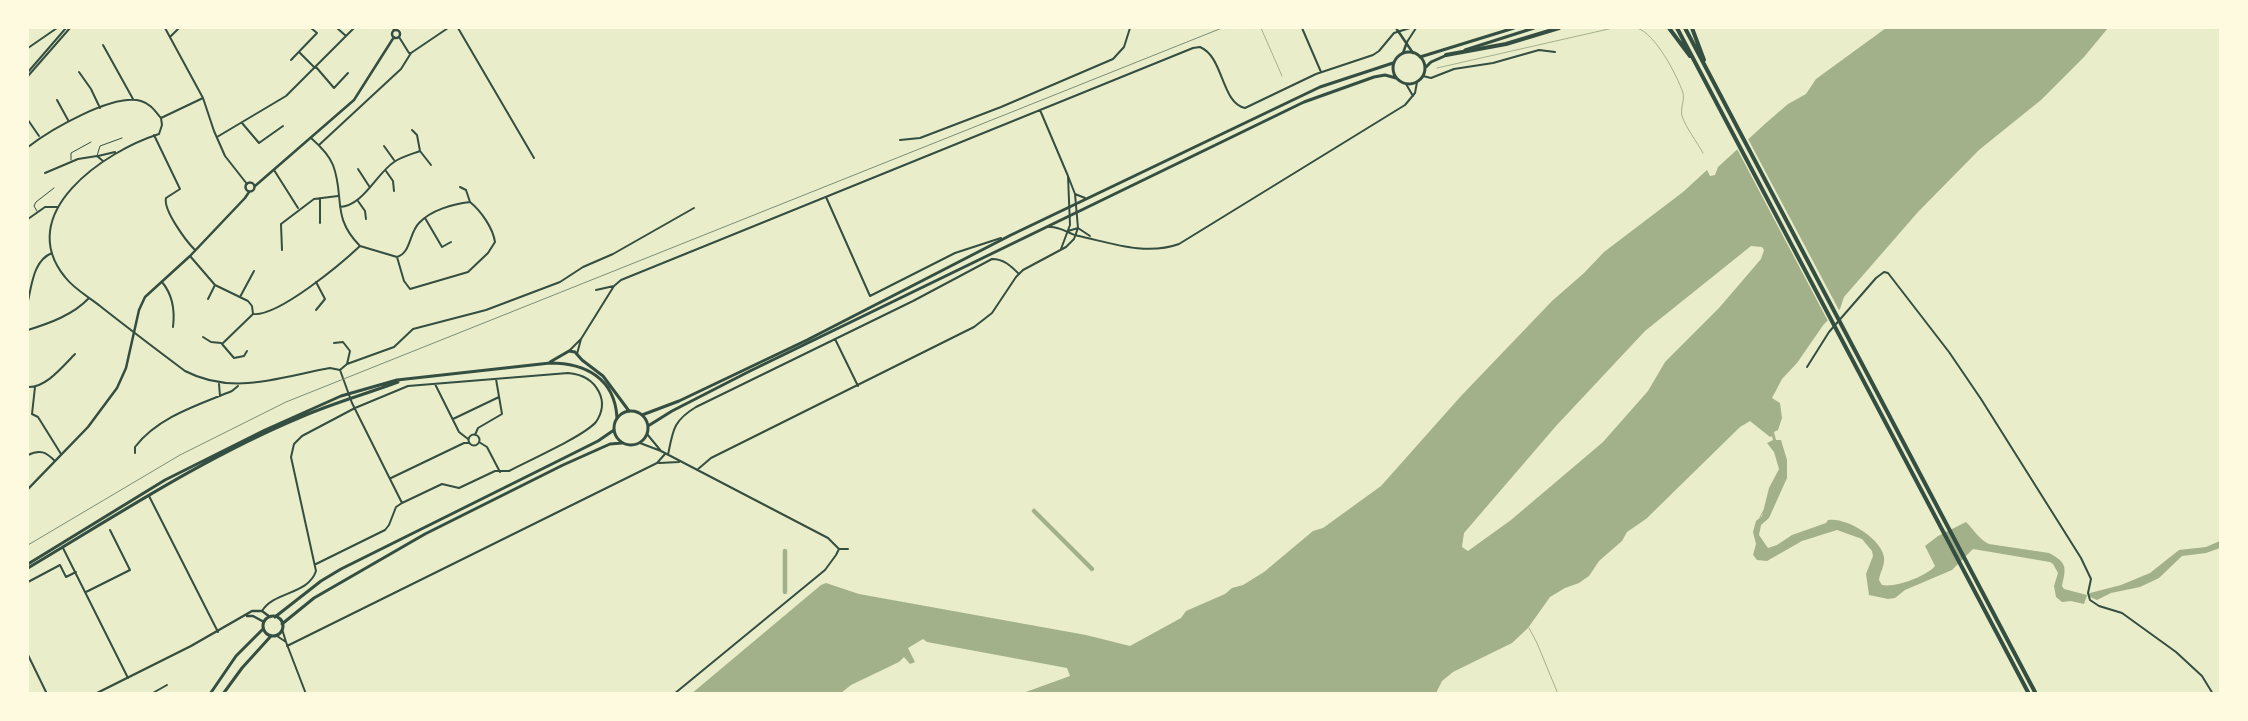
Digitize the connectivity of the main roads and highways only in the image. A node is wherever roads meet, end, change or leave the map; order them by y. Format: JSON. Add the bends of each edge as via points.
{"nodes":[{"id":1,"x":1514,"y":28,"type":"edge"},
{"id":2,"x":1534,"y":28,"type":"edge"},
{"id":3,"x":1559,"y":28,"type":"edge"},
{"id":4,"x":1669,"y":28,"type":"edge"},
{"id":5,"x":1677,"y":28,"type":"edge"},
{"id":6,"x":1685,"y":28,"type":"edge"},
{"id":7,"x":1692,"y":28,"type":"edge"},
{"id":8,"x":1446,"y":55,"type":"junction"},
{"id":9,"x":1420,"y":57,"type":"junction"},
{"id":10,"x":1393,"y":64,"type":"junction"},
{"id":11,"x":1706,"y":66,"type":"junction"},
{"id":12,"x":1425,"y":68,"type":"junction"},
{"id":13,"x":1703,"y":76,"type":"junction"},
{"id":14,"x":1396,"y":78,"type":"junction"},
{"id":15,"x":898,"y":296,"type":"junction"},
{"id":16,"x":567,"y":352,"type":"junction"},
{"id":17,"x":577,"y":355,"type":"junction"},
{"id":18,"x":550,"y":363,"type":"junction"},
{"id":19,"x":570,"y":364,"type":"junction"},
{"id":20,"x":349,"y":395,"type":"junction"},
{"id":21,"x":629,"y":411,"type":"junction"},
{"id":22,"x":642,"y":415,"type":"junction"},
{"id":23,"x":617,"y":418,"type":"junction"},
{"id":24,"x":648,"y":426,"type":"junction"},
{"id":25,"x":614,"y":430,"type":"junction"},
{"id":26,"x":622,"y":443,"type":"junction"},
{"id":27,"x":62,"y":546,"type":"junction"},
{"id":28,"x":28,"y":564,"type":"edge"},
{"id":29,"x":28,"y":568,"type":"edge"},
{"id":30,"x":275,"y":617,"type":"junction"},
{"id":31,"x":282,"y":624,"type":"junction"},
{"id":32,"x":263,"y":629,"type":"junction"},
{"id":33,"x":271,"y":636,"type":"junction"},
{"id":34,"x":210,"y":694,"type":"edge"},
{"id":35,"x":223,"y":694,"type":"edge"},
{"id":36,"x":2029,"y":694,"type":"edge"},
{"id":37,"x":2036,"y":694,"type":"edge"}],
"edges":[{"from":1,"to":9,"type":"main road"},
{"from":2,"to":8,"type":"main road"},
{"from":3,"to":8,"type":"highway","via":[[1506,44]]},
{"from":4,"to":13,"type":"highway"},
{"from":5,"to":13,"type":"highway"},
{"from":6,"to":11,"type":"highway"},
{"from":7,"to":11,"type":"highway"},
{"from":8,"to":12,"type":"main road"},
{"from":9,"to":10,"type":"main road","via":[[1403,53]]},
{"from":9,"to":12,"type":"main road"},
{"from":10,"to":14,"type":"main road"},
{"from":10,"to":15,"type":"main road","via":[[1320,87],[1011,236]]},
{"from":11,"to":37,"type":"highway"},
{"from":12,"to":14,"type":"main road","via":[[1417,82],[1406,84]]},
{"from":13,"to":36,"type":"highway"},
{"from":14,"to":15,"type":"main road","via":[[1374,77],[1309,99]]},
{"from":15,"to":22,"type":"main road"},
{"from":15,"to":24,"type":"main road"},
{"from":16,"to":17,"type":"main road"},
{"from":16,"to":18,"type":"main road"},
{"from":16,"to":19,"type":"main road","via":[[564,360]]},
{"from":17,"to":19,"type":"main road","via":[[577,362]]},
{"from":17,"to":21,"type":"main road","via":[[603,376]]},
{"from":18,"to":19,"type":"main road"},
{"from":18,"to":20,"type":"main road","via":[[401,381]]},
{"from":19,"to":23,"type":"main road","via":[[594,373],[605,385],[616,406]]},
{"from":20,"to":27,"type":"main road","via":[[252,440]]},
{"from":20,"to":27,"type":"main road","via":[[274,426],[165,480]]},
{"from":21,"to":22,"type":"main road"},
{"from":21,"to":23,"type":"main road"},
{"from":22,"to":24,"type":"main road"},
{"from":23,"to":25,"type":"main road"},
{"from":24,"to":26,"type":"main road","via":[[647,434],[640,443]]},
{"from":25,"to":26,"type":"main road"},
{"from":25,"to":30,"type":"main road","via":[[598,441],[341,569]]},
{"from":26,"to":31,"type":"main road","via":[[595,450],[434,529],[314,598]]},
{"from":27,"to":28,"type":"main road"},
{"from":27,"to":29,"type":"main road"},
{"from":30,"to":31,"type":"main road"},
{"from":30,"to":32,"type":"main road","via":[[264,622]]},
{"from":31,"to":33,"type":"main road","via":[[276,636]]},
{"from":32,"to":33,"type":"main road"},
{"from":32,"to":34,"type":"main road","via":[[236,656]]},
{"from":33,"to":35,"type":"main road"}]}
